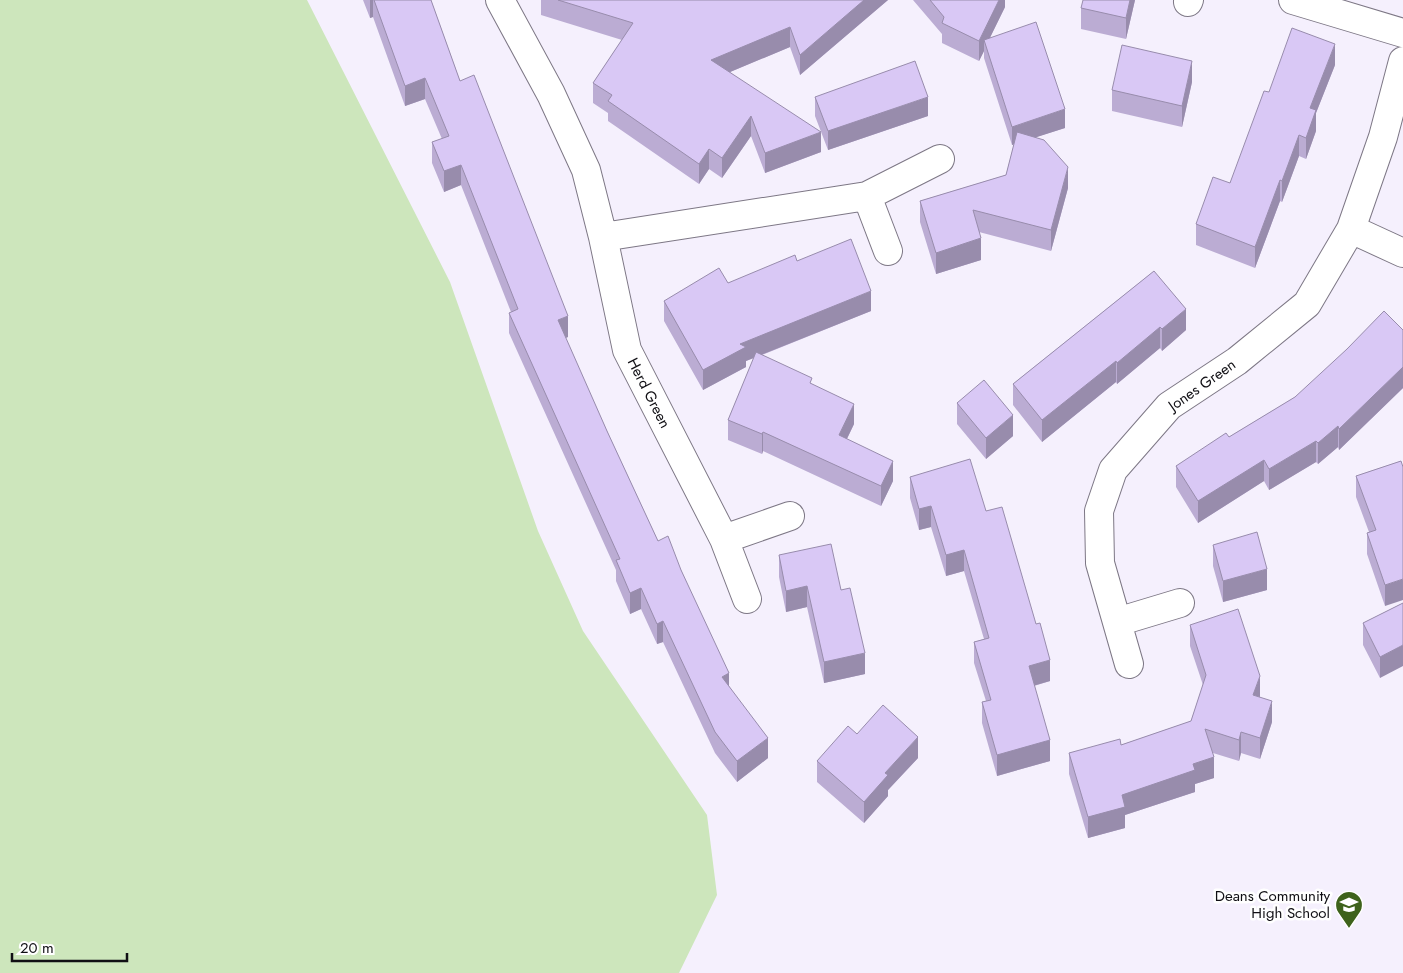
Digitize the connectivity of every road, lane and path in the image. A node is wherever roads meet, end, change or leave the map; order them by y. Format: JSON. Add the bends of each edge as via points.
{"nodes":[{"id":1,"x":500,"y":0,"type":"edge"},
{"id":2,"x":1293,"y":0,"type":"edge"},
{"id":3,"x":1403,"y":32,"type":"edge"},
{"id":4,"x":1403,"y":62,"type":"edge"},
{"id":5,"x":940,"y":159,"type":"dead end"},
{"id":6,"x":867,"y":196,"type":"junction"},
{"id":7,"x":1351,"y":229,"type":"junction"},
{"id":8,"x":603,"y":237,"type":"junction"},
{"id":9,"x":888,"y":251,"type":"dead end"},
{"id":10,"x":1403,"y":252,"type":"edge"},
{"id":11,"x":790,"y":516,"type":"dead end"},
{"id":12,"x":724,"y":539,"type":"junction"},
{"id":13,"x":747,"y":599,"type":"dead end"},
{"id":14,"x":1180,"y":603,"type":"dead end"},
{"id":15,"x":1117,"y":622,"type":"junction"},
{"id":16,"x":1129,"y":664,"type":"dead end"}],
"edges":[{"from":1,"to":8,"type":"street","name":"Herd Green","via":[[551,94],[586,170]]},
{"from":2,"to":3,"type":"street"},
{"from":4,"to":7,"type":"street","name":"Jones Green"},
{"from":5,"to":6,"type":"street"},
{"from":6,"to":8,"type":"street"},
{"from":6,"to":9,"type":"street"},
{"from":7,"to":10,"type":"street"},
{"from":7,"to":15,"type":"street","name":"Jones Green","via":[[1308,304],[1237,361],[1168,406],[1113,470],[1099,511],[1100,563]]},
{"from":8,"to":12,"type":"street","name":"Herd Green","via":[[626,350]]},
{"from":11,"to":12,"type":"street"},
{"from":12,"to":13,"type":"street","name":"Herd Green"},
{"from":14,"to":15,"type":"street"},
{"from":15,"to":16,"type":"street","name":"Jones Green"}]}
